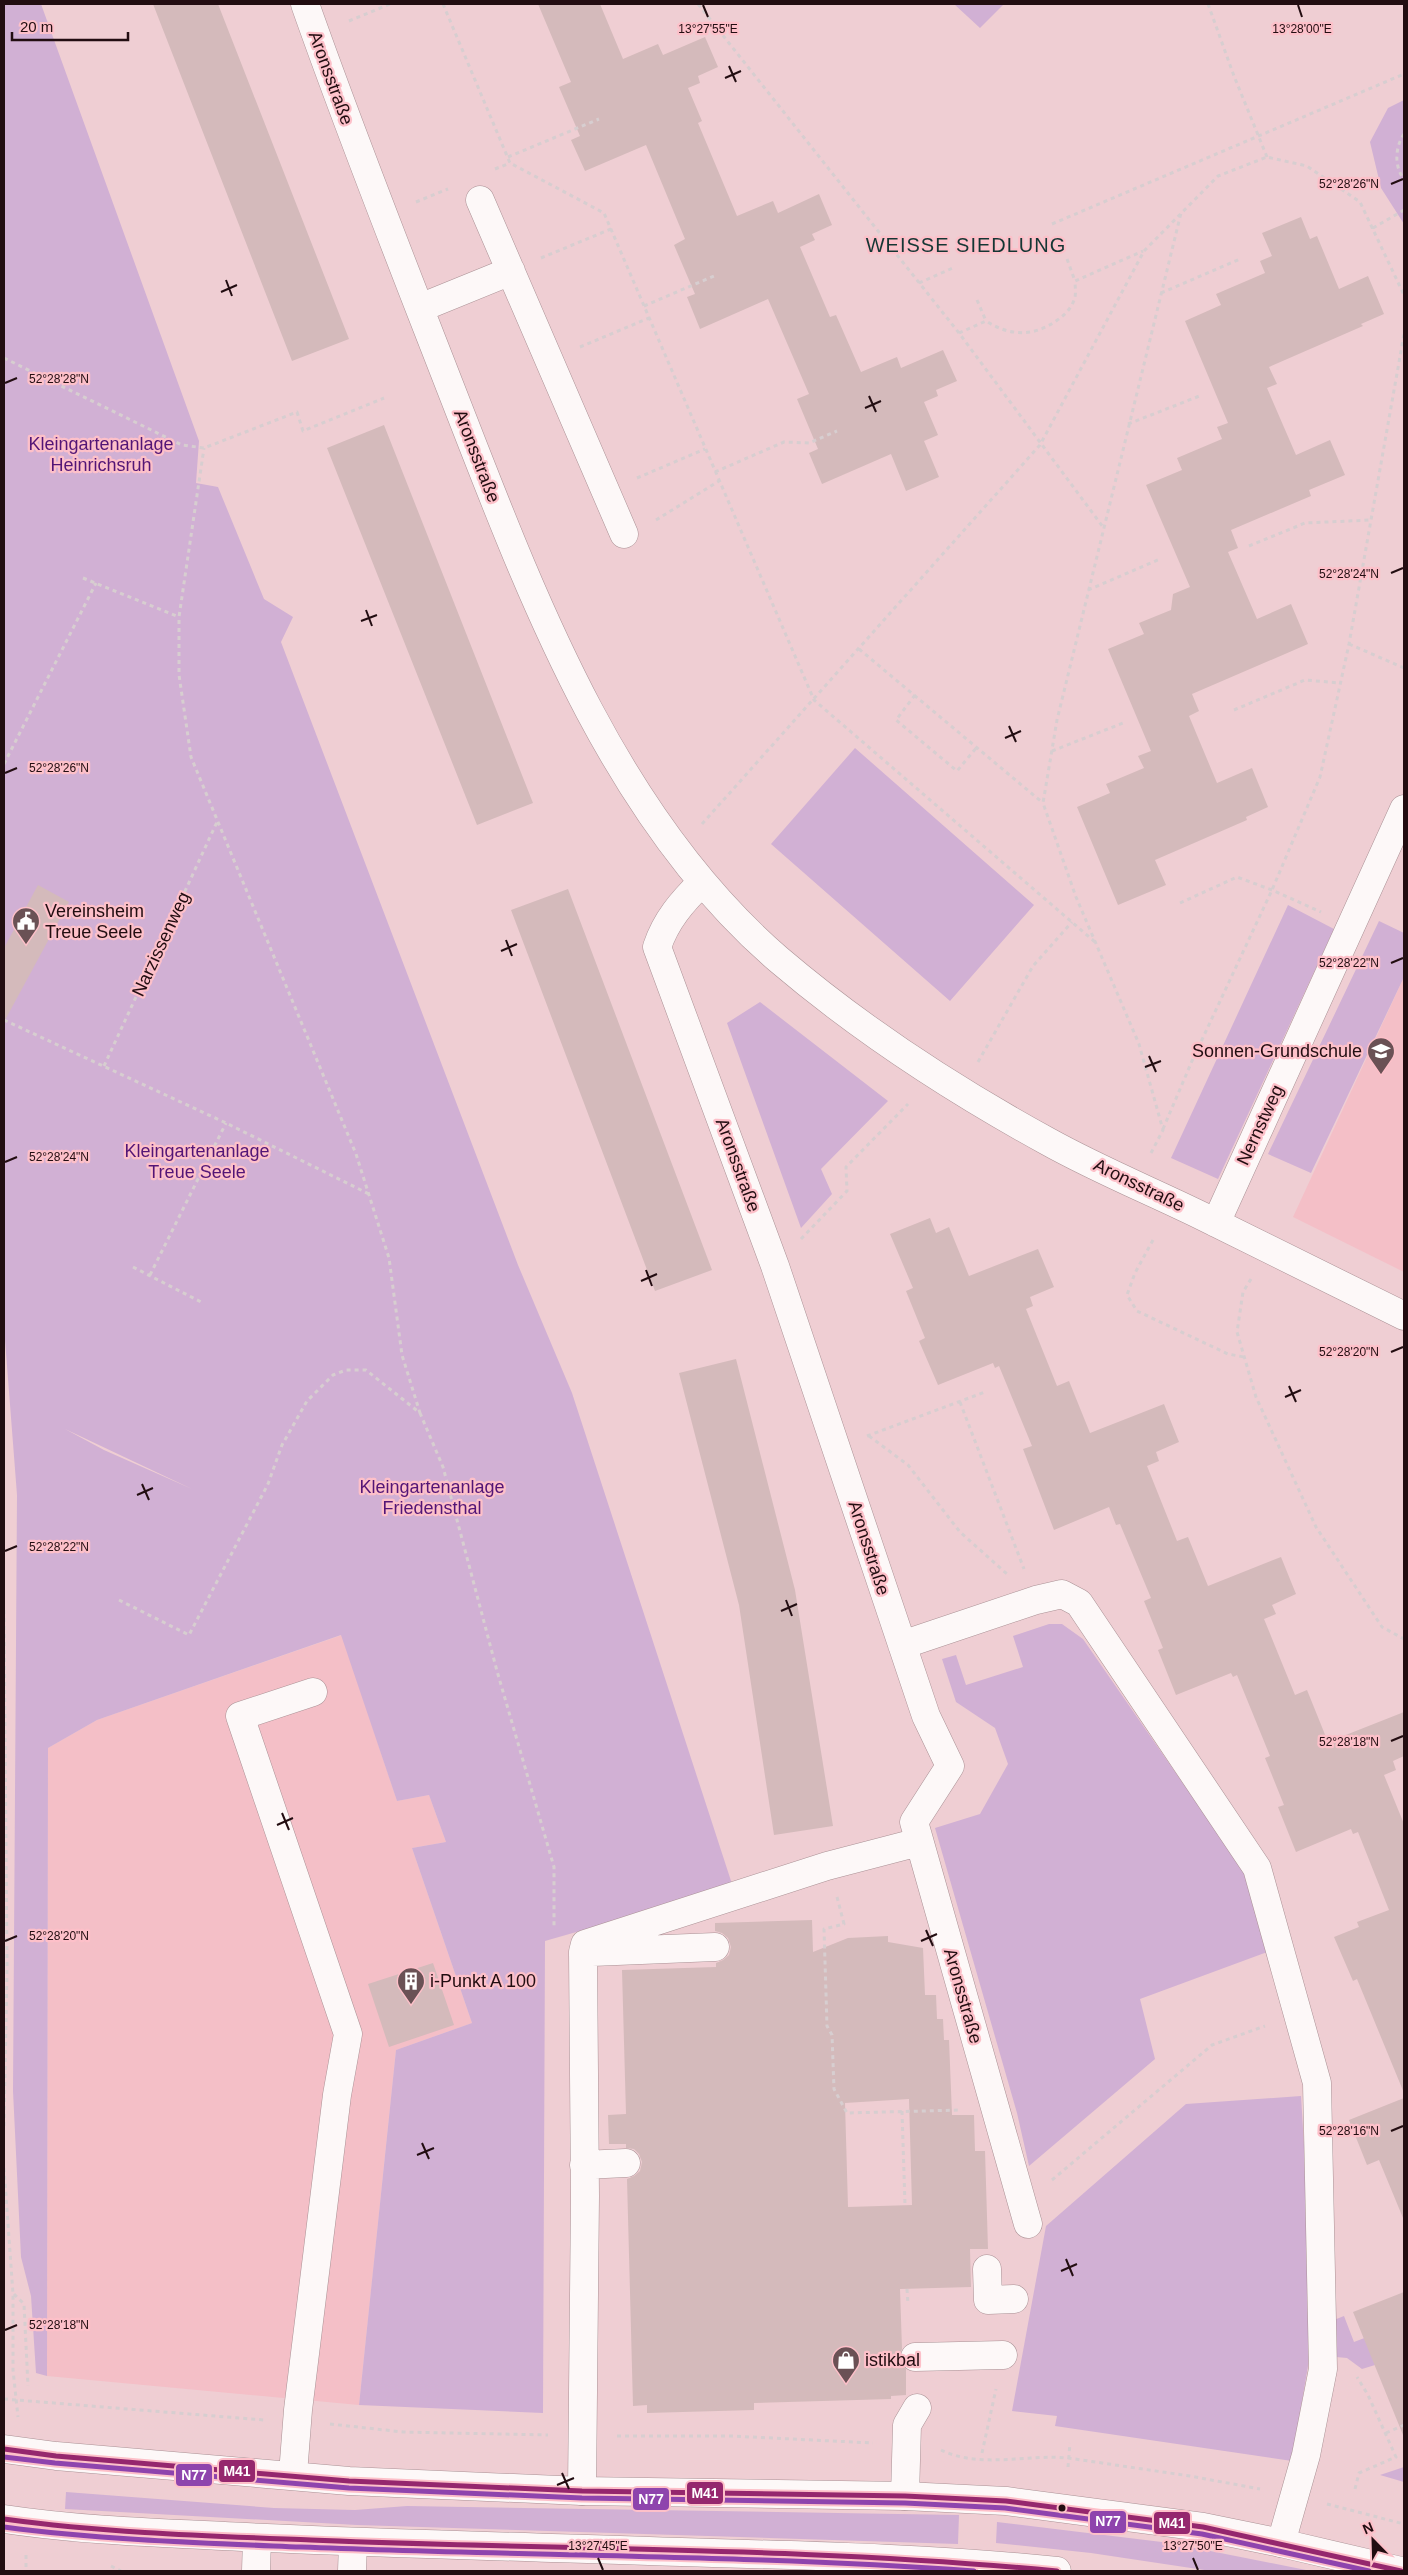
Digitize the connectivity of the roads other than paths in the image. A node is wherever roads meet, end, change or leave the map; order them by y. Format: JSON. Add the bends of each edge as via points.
{"nodes":[{"id":1,"x":305,"y":4,"type":"edge"},
{"id":2,"x":480,"y":200,"type":"dead end"},
{"id":3,"x":511,"y":271,"type":"junction"},
{"id":4,"x":420,"y":308,"type":"junction"},
{"id":5,"x":624,"y":534,"type":"dead end"},
{"id":6,"x":1404,"y":809,"type":"edge"},
{"id":7,"x":702,"y":882,"type":"junction"},
{"id":8,"x":1216,"y":1223,"type":"junction"},
{"id":9,"x":1404,"y":1316,"type":"edge"},
{"id":10,"x":902,"y":1646,"type":"junction"},
{"id":11,"x":313,"y":1692,"type":"dead end"},
{"id":12,"x":919,"y":1842,"type":"junction"},
{"id":13,"x":715,"y":1947,"type":"dead end"},
{"id":14,"x":583,"y":1952,"type":"junction"},
{"id":15,"x":626,"y":2163,"type":"dead end"},
{"id":16,"x":584,"y":2165,"type":"junction"},
{"id":17,"x":1025,"y":2214,"type":"road end"},
{"id":18,"x":987,"y":2269,"type":"dead end"},
{"id":19,"x":1014,"y":2299,"type":"dead end"},
{"id":20,"x":1003,"y":2355,"type":"dead end"},
{"id":21,"x":915,"y":2357,"type":"dead end"},
{"id":22,"x":917,"y":2408,"type":"dead end"},
{"id":23,"x":4,"y":2449,"type":"edge"},
{"id":24,"x":293,"y":2474,"type":"junction"},
{"id":25,"x":582,"y":2491,"type":"junction"},
{"id":26,"x":905,"y":2496,"type":"junction"},
{"id":27,"x":4,"y":2519,"type":"edge"},
{"id":28,"x":257,"y":2539,"type":"junction"},
{"id":29,"x":353,"y":2543,"type":"junction"},
{"id":30,"x":1281,"y":2543,"type":"junction"},
{"id":31,"x":1394,"y":2570,"type":"edge"},
{"id":32,"x":256,"y":2571,"type":"edge"},
{"id":33,"x":352,"y":2571,"type":"edge"},
{"id":34,"x":1057,"y":2571,"type":"edge"}],
"edges":[{"from":1,"to":4,"type":"street","name":"Aronsstraße"},
{"from":2,"to":3,"type":"street"},
{"from":3,"to":4,"type":"street"},
{"from":3,"to":5,"type":"street"},
{"from":4,"to":7,"type":"street","name":"Aronsstraße","via":[[510,539],[556,641],[616,759]]},
{"from":6,"to":8,"type":"street","name":"Nernstweg"},
{"from":7,"to":8,"type":"street","name":"Aronsstraße","via":[[775,956],[841,1010],[937,1075],[1048,1142]]},
{"from":7,"to":10,"type":"street","name":"Aronsstraße","via":[[679,905],[663,930],[658,947],[775,1266]]},
{"from":8,"to":9,"type":"street","name":"Aronsstraße"},
{"from":10,"to":12,"type":"street","name":"Aronsstraße","via":[[926,1716],[950,1766],[914,1822]]},
{"from":10,"to":30,"type":"street","via":[[1036,1600],[1062,1594],[1079,1603],[1257,1868],[1317,2083],[1323,2369],[1306,2455]]},
{"from":11,"to":24,"type":"street","via":[[240,1716],[348,2034],[337,2095]]},
{"from":12,"to":14,"type":"street","via":[[827,1866],[585,1944]]},
{"from":12,"to":17,"type":"street","name":"Aronsstraße"},
{"from":13,"to":14,"type":"street"},
{"from":14,"to":16,"type":"street"},
{"from":15,"to":16,"type":"street"},
{"from":16,"to":25,"type":"street"},
{"from":18,"to":19,"type":"street","via":[[988,2300]]},
{"from":20,"to":21,"type":"street"},
{"from":22,"to":26,"type":"street","via":[[907,2425]]},
{"from":23,"to":24,"type":"street"},
{"from":24,"to":25,"type":"street","via":[[349,2481]]},
{"from":25,"to":26,"type":"street"},
{"from":26,"to":30,"type":"street","via":[[1006,2501],[1064,2508]]},
{"from":27,"to":28,"type":"street","via":[[71,2529]]},
{"from":28,"to":29,"type":"street"},
{"from":28,"to":32,"type":"street"},
{"from":29,"to":33,"type":"street"},
{"from":29,"to":34,"type":"street","via":[[860,2558],[991,2564]]},
{"from":30,"to":31,"type":"street"}]}
